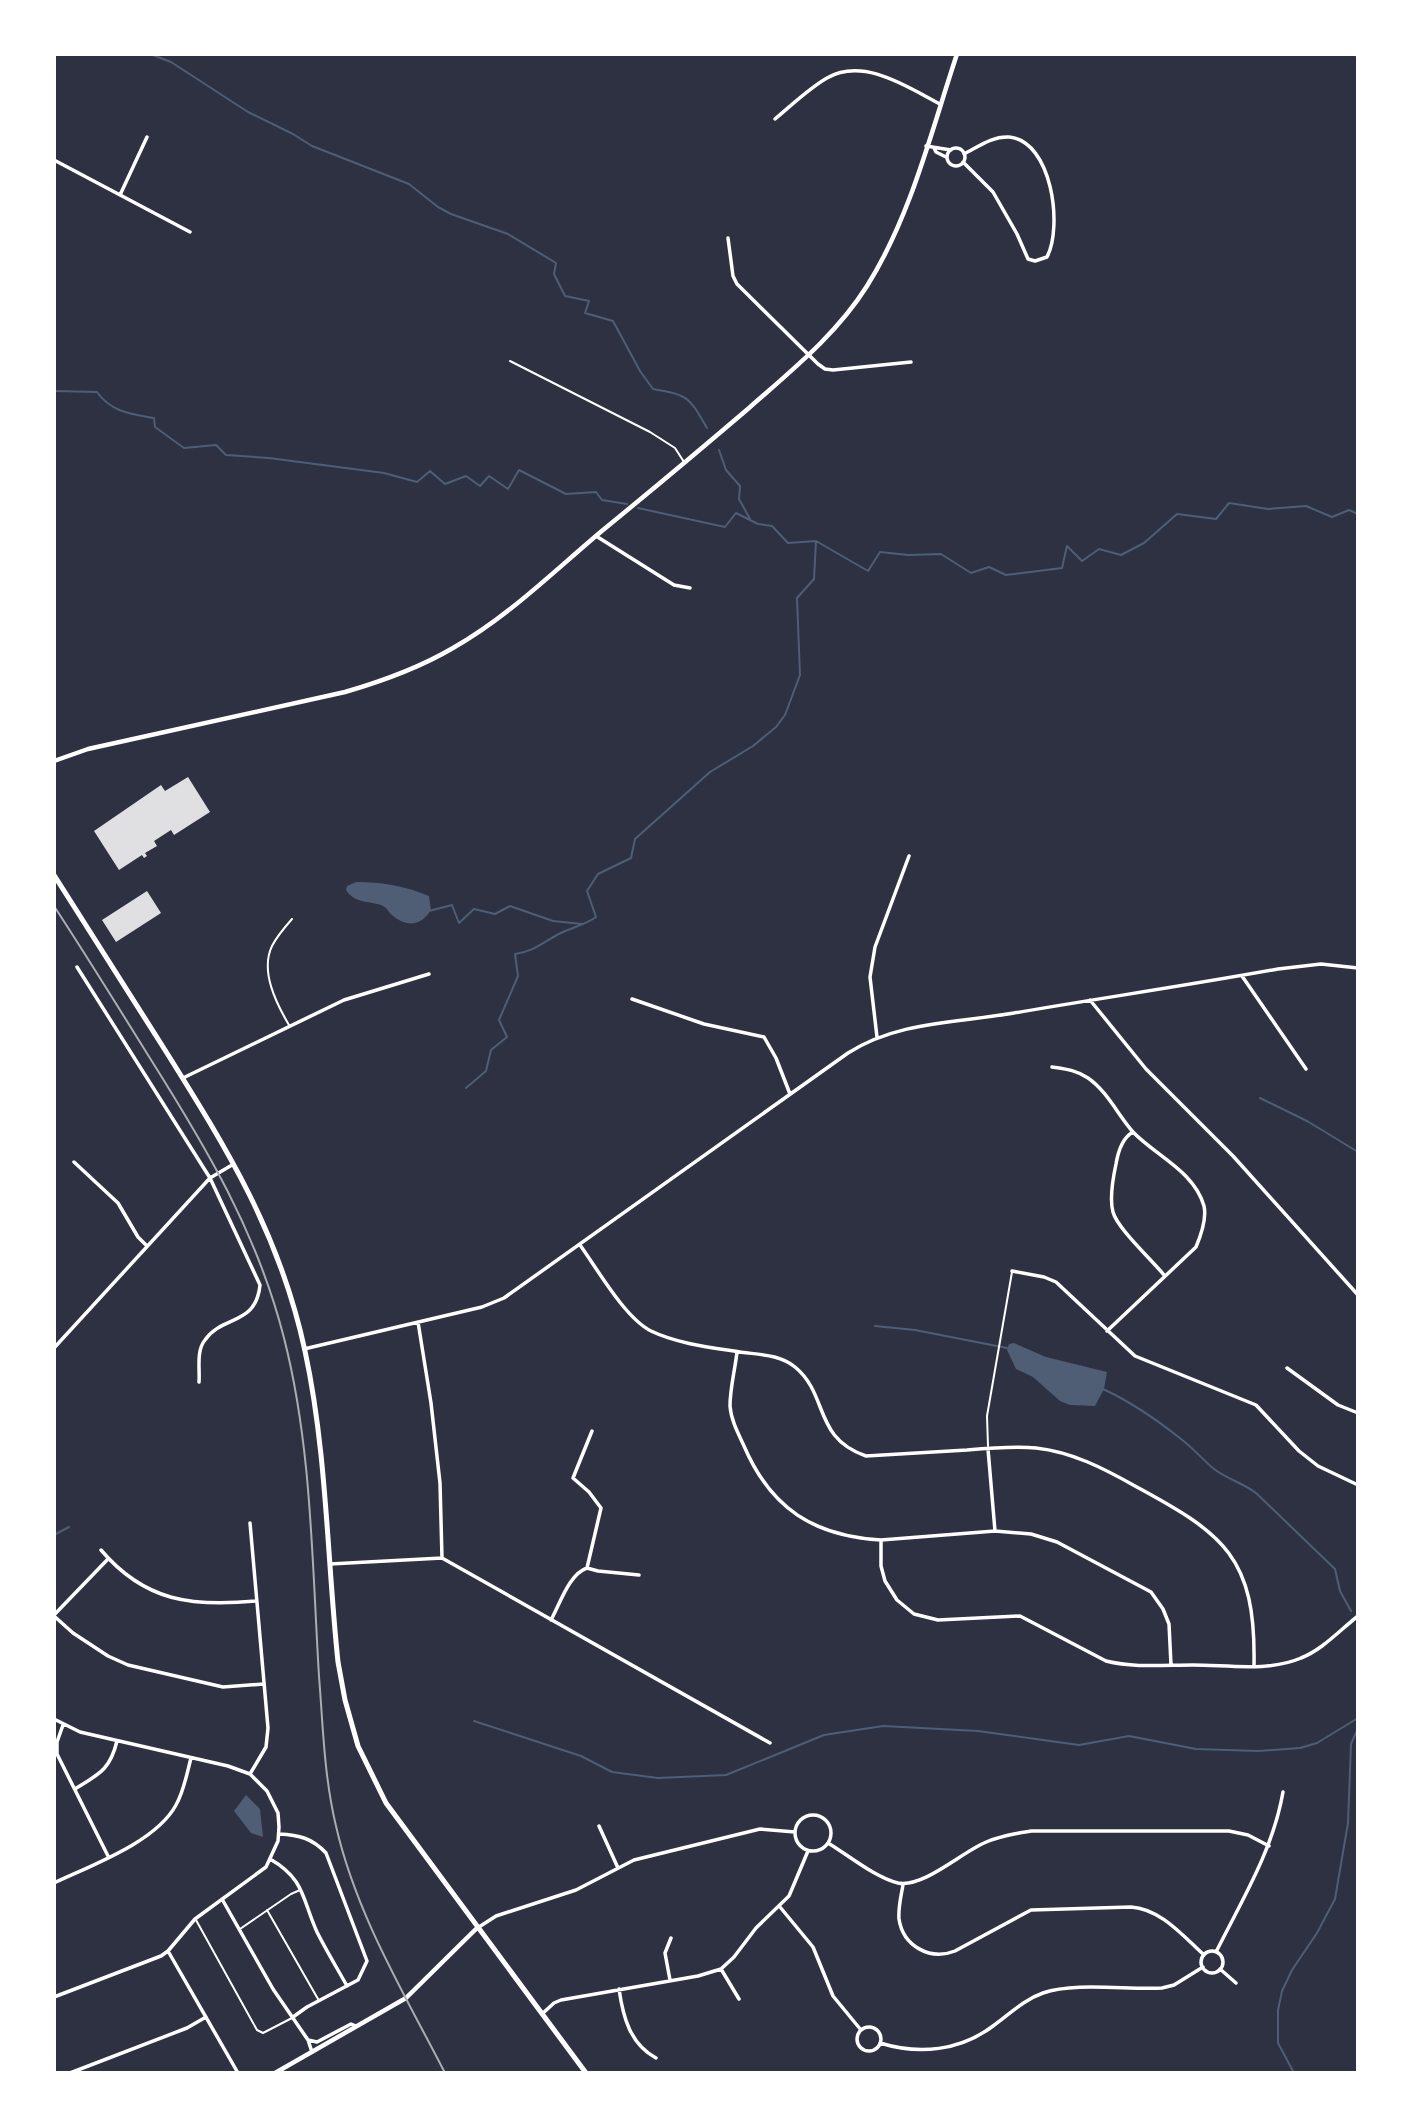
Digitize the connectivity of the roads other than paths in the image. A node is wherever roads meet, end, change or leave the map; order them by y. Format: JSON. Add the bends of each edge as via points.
{"nodes":[{"id":1,"x":957,"y":54,"type":"edge"},
{"id":2,"x":940,"y":103,"type":"junction"},
{"id":3,"x":775,"y":119,"type":"dead end"},
{"id":4,"x":147,"y":137,"type":"dead end"},
{"id":5,"x":926,"y":146,"type":"junction"},
{"id":6,"x":934,"y":148,"type":"junction"},
{"id":7,"x":951,"y":150,"type":"junction"},
{"id":8,"x":964,"y":154,"type":"junction"},
{"id":9,"x":947,"y":157,"type":"junction"},
{"id":10,"x":54,"y":160,"type":"edge"},
{"id":11,"x":962,"y":162,"type":"junction"},
{"id":12,"x":120,"y":195,"type":"junction"},
{"id":13,"x":190,"y":232,"type":"dead end"},
{"id":14,"x":728,"y":238,"type":"dead end"},
{"id":15,"x":808,"y":356,"type":"junction"},
{"id":16,"x":510,"y":361,"type":"dead end"},
{"id":17,"x":911,"y":362,"type":"dead end"},
{"id":18,"x":685,"y":463,"type":"junction"},
{"id":19,"x":596,"y":536,"type":"junction"},
{"id":20,"x":690,"y":588,"type":"dead end"},
{"id":21,"x":54,"y":761,"type":"edge"},
{"id":22,"x":909,"y":856,"type":"dead end"},
{"id":23,"x":54,"y":875,"type":"edge"},
{"id":24,"x":292,"y":919,"type":"dead end"},
{"id":25,"x":77,"y":967,"type":"dead end"},
{"id":26,"x":1358,"y":968,"type":"edge"},
{"id":27,"x":429,"y":975,"type":"dead end"},
{"id":28,"x":1242,"y":976,"type":"junction"},
{"id":29,"x":632,"y":999,"type":"dead end"},
{"id":30,"x":1090,"y":1000,"type":"junction"},
{"id":31,"x":289,"y":1026,"type":"junction"},
{"id":32,"x":877,"y":1037,"type":"junction"},
{"id":33,"x":1052,"y":1067,"type":"dead end"},
{"id":34,"x":1306,"y":1069,"type":"dead end"},
{"id":35,"x":182,"y":1078,"type":"junction"},
{"id":36,"x":790,"y":1094,"type":"junction"},
{"id":37,"x":1133,"y":1132,"type":"junction"},
{"id":38,"x":74,"y":1162,"type":"dead end"},
{"id":39,"x":234,"y":1164,"type":"junction"},
{"id":40,"x":210,"y":1178,"type":"junction"},
{"id":41,"x":580,"y":1245,"type":"junction"},
{"id":42,"x":147,"y":1246,"type":"junction"},
{"id":43,"x":1012,"y":1271,"type":"joint"},
{"id":44,"x":1164,"y":1275,"type":"junction"},
{"id":45,"x":1358,"y":1295,"type":"edge"},
{"id":46,"x":418,"y":1322,"type":"junction"},
{"id":47,"x":1107,"y":1331,"type":"junction"},
{"id":48,"x":54,"y":1348,"type":"edge"},
{"id":49,"x":304,"y":1349,"type":"junction"},
{"id":50,"x":737,"y":1352,"type":"junction"},
{"id":51,"x":1287,"y":1368,"type":"dead end"},
{"id":52,"x":199,"y":1382,"type":"dead end"},
{"id":53,"x":1358,"y":1413,"type":"edge"},
{"id":54,"x":592,"y":1431,"type":"dead end"},
{"id":55,"x":988,"y":1448,"type":"junction"},
{"id":56,"x":1358,"y":1485,"type":"edge"},
{"id":57,"x":250,"y":1523,"type":"dead end"},
{"id":58,"x":995,"y":1531,"type":"junction"},
{"id":59,"x":881,"y":1540,"type":"junction"},
{"id":60,"x":101,"y":1550,"type":"dead end"},
{"id":61,"x":442,"y":1558,"type":"junction"},
{"id":62,"x":108,"y":1559,"type":"junction"},
{"id":63,"x":330,"y":1564,"type":"junction"},
{"id":64,"x":587,"y":1568,"type":"junction"},
{"id":65,"x":639,"y":1575,"type":"dead end"},
{"id":66,"x":257,"y":1601,"type":"junction"},
{"id":67,"x":54,"y":1615,"type":"edge"},
{"id":68,"x":1358,"y":1616,"type":"edge"},
{"id":69,"x":551,"y":1620,"type":"junction"},
{"id":70,"x":1171,"y":1665,"type":"junction"},
{"id":71,"x":1254,"y":1665,"type":"junction"},
{"id":72,"x":264,"y":1684,"type":"junction"},
{"id":73,"x":54,"y":1719,"type":"edge"},
{"id":74,"x":63,"y":1725,"type":"junction"},
{"id":75,"x":117,"y":1741,"type":"junction"},
{"id":76,"x":770,"y":1743,"type":"dead end"},
{"id":77,"x":191,"y":1758,"type":"junction"},
{"id":78,"x":250,"y":1774,"type":"junction"},
{"id":79,"x":75,"y":1789,"type":"junction"},
{"id":80,"x":1283,"y":1793,"type":"dead end"},
{"id":81,"x":599,"y":1826,"type":"dead end"},
{"id":82,"x":795,"y":1832,"type":"junction"},
{"id":83,"x":279,"y":1834,"type":"junction"},
{"id":84,"x":828,"y":1843,"type":"junction"},
{"id":85,"x":1269,"y":1846,"type":"junction"},
{"id":86,"x":808,"y":1851,"type":"junction"},
{"id":87,"x":108,"y":1856,"type":"junction"},
{"id":88,"x":270,"y":1859,"type":"junction"},
{"id":89,"x":618,"y":1868,"type":"junction"},
{"id":90,"x":54,"y":1883,"type":"edge"},
{"id":91,"x":903,"y":1884,"type":"junction"},
{"id":92,"x":301,"y":1890,"type":"junction"},
{"id":93,"x":222,"y":1899,"type":"junction"},
{"id":94,"x":780,"y":1907,"type":"junction"},
{"id":95,"x":267,"y":1910,"type":"junction"},
{"id":96,"x":195,"y":1919,"type":"junction"},
{"id":97,"x":477,"y":1928,"type":"junction"},
{"id":98,"x":239,"y":1929,"type":"junction"},
{"id":99,"x":671,"y":1938,"type":"dead end"},
{"id":100,"x":168,"y":1951,"type":"junction"},
{"id":101,"x":1216,"y":1952,"type":"junction"},
{"id":102,"x":1204,"y":1955,"type":"junction"},
{"id":103,"x":1203,"y":1967,"type":"junction"},
{"id":104,"x":721,"y":1969,"type":"junction"},
{"id":105,"x":1220,"y":1969,"type":"junction"},
{"id":106,"x":670,"y":1980,"type":"junction"},
{"id":107,"x":1236,"y":1983,"type":"dead end"},
{"id":108,"x":347,"y":1986,"type":"junction"},
{"id":109,"x":619,"y":1989,"type":"junction"},
{"id":110,"x":54,"y":1997,"type":"edge"},
{"id":111,"x":738,"y":1999,"type":"dead end"},
{"id":112,"x":319,"y":2000,"type":"junction"},
{"id":113,"x":542,"y":2014,"type":"junction"},
{"id":114,"x":206,"y":2017,"type":"junction"},
{"id":115,"x":293,"y":2017,"type":"junction"},
{"id":116,"x":357,"y":2026,"type":"junction"},
{"id":117,"x":862,"y":2030,"type":"junction"},
{"id":118,"x":308,"y":2040,"type":"junction"},
{"id":119,"x":880,"y":2043,"type":"junction"},
{"id":120,"x":312,"y":2052,"type":"junction"},
{"id":121,"x":656,"y":2058,"type":"dead end"},
{"id":122,"x":69,"y":2073,"type":"edge"},
{"id":123,"x":238,"y":2073,"type":"edge"},
{"id":124,"x":275,"y":2073,"type":"edge"},
{"id":125,"x":586,"y":2073,"type":"edge"}],
"edges":[{"from":1,"to":2,"type":"street"},
{"from":2,"to":3,"type":"street","via":[[880,75],[851,70],[828,77]]},
{"from":2,"to":5,"type":"street"},
{"from":4,"to":12,"type":"street"},
{"from":5,"to":6,"type":"street"},
{"from":5,"to":15,"type":"street","via":[[883,258],[854,306]]},
{"from":6,"to":7,"type":"street"},
{"from":6,"to":9,"type":"street"},
{"from":7,"to":8,"type":"street"},
{"from":7,"to":9,"type":"street"},
{"from":8,"to":11,"type":"street"},
{"from":8,"to":11,"type":"street","via":[[988,141],[1010,137],[1022,140],[1041,158],[1053,219],[1047,257],[1028,259],[993,192]]},
{"from":9,"to":11,"type":"street","via":[[954,166]]},
{"from":10,"to":12,"type":"street"},
{"from":12,"to":13,"type":"street"},
{"from":14,"to":15,"type":"street","via":[[737,284]]},
{"from":15,"to":17,"type":"street","via":[[833,370]]},
{"from":15,"to":18,"type":"street"},
{"from":16,"to":18,"type":"lane","via":[[675,447]]},
{"from":18,"to":19,"type":"street"},
{"from":19,"to":20,"type":"street","via":[[674,585]]},
{"from":19,"to":21,"type":"street","via":[[485,627],[448,651],[384,681],[88,749]]},
{"from":22,"to":32,"type":"street","via":[[875,947],[872,1003]]},
{"from":23,"to":35,"type":"main road"},
{"from":24,"to":31,"type":"lane","via":[[271,947],[268,960],[274,993]]},
{"from":25,"to":40,"type":"street"},
{"from":26,"to":28,"type":"street","via":[[1321,964]]},
{"from":27,"to":31,"type":"street","via":[[344,1000]]},
{"from":28,"to":30,"type":"street"},
{"from":28,"to":34,"type":"street"},
{"from":29,"to":36,"type":"street","via":[[704,1024],[764,1037]]},
{"from":30,"to":32,"type":"street"},
{"from":30,"to":45,"type":"street","via":[[1146,1069],[1233,1156]]},
{"from":31,"to":35,"type":"street"},
{"from":32,"to":36,"type":"street"},
{"from":33,"to":37,"type":"street","via":[[1090,1079]]},
{"from":35,"to":39,"type":"main road"},
{"from":36,"to":41,"type":"street"},
{"from":37,"to":44,"type":"street","via":[[1118,1152],[1112,1211]]},
{"from":37,"to":44,"type":"street","via":[[1179,1169],[1198,1191],[1205,1208],[1196,1247]]},
{"from":38,"to":42,"type":"street","via":[[118,1203]]},
{"from":39,"to":40,"type":"street"},
{"from":39,"to":49,"type":"main road","via":[[280,1262]]},
{"from":40,"to":42,"type":"street"},
{"from":40,"to":52,"type":"street","via":[[260,1285],[248,1313],[205,1338]]},
{"from":41,"to":46,"type":"street","via":[[504,1298]]},
{"from":41,"to":50,"type":"street","via":[[622,1305],[650,1330],[675,1340]]},
{"from":42,"to":48,"type":"street"},
{"from":43,"to":47,"type":"street","via":[[1055,1282]]},
{"from":43,"to":55,"type":"lane","via":[[989,1405]]},
{"from":44,"to":47,"type":"street"},
{"from":46,"to":49,"type":"street"},
{"from":46,"to":61,"type":"street","via":[[440,1483]]},
{"from":47,"to":56,"type":"street","via":[[1135,1356],[1256,1405],[1318,1466]]},
{"from":49,"to":63,"type":"main road","via":[[314,1400]]},
{"from":50,"to":55,"type":"street","via":[[777,1357],[797,1368],[833,1435],[866,1456]]},
{"from":50,"to":59,"type":"street","via":[[732,1418],[767,1488],[789,1510],[815,1526],[844,1536]]},
{"from":51,"to":53,"type":"street","via":[[1338,1405]]},
{"from":54,"to":64,"type":"street","via":[[573,1478],[601,1508]]},
{"from":55,"to":58,"type":"street"},
{"from":55,"to":71,"type":"street","via":[[1038,1448],[1083,1460],[1207,1529],[1232,1558],[1245,1583],[1253,1616]]},
{"from":57,"to":66,"type":"street"},
{"from":58,"to":59,"type":"street"},
{"from":58,"to":70,"type":"street","via":[[1057,1542],[1151,1592],[1169,1624]]},
{"from":59,"to":70,"type":"street","via":[[885,1581],[897,1600],[914,1614],[938,1620],[1020,1616],[1106,1661]]},
{"from":60,"to":62,"type":"street"},
{"from":61,"to":63,"type":"street"},
{"from":61,"to":69,"type":"street"},
{"from":62,"to":66,"type":"street","via":[[157,1593],[210,1605]]},
{"from":62,"to":67,"type":"street"},
{"from":63,"to":97,"type":"main road","via":[[338,1661],[358,1746],[386,1803]]},
{"from":64,"to":65,"type":"street"},
{"from":64,"to":69,"type":"street","via":[[572,1581]]},
{"from":66,"to":72,"type":"street"},
{"from":67,"to":72,"type":"street","via":[[73,1633],[128,1665],[223,1686]]},
{"from":68,"to":71,"type":"street","via":[[1303,1658]]},
{"from":69,"to":76,"type":"street"},
{"from":70,"to":71,"type":"street"},
{"from":72,"to":78,"type":"street","via":[[266,1747]]},
{"from":73,"to":74,"type":"street"},
{"from":74,"to":75,"type":"street"},
{"from":74,"to":79,"type":"street","via":[[57,1754]]},
{"from":75,"to":77,"type":"street"},
{"from":75,"to":79,"type":"street","via":[[109,1766]]},
{"from":77,"to":78,"type":"street"},
{"from":77,"to":87,"type":"street","via":[[176,1806],[159,1827]]},
{"from":78,"to":83,"type":"street","via":[[273,1800]]},
{"from":79,"to":87,"type":"street"},
{"from":80,"to":85,"type":"street"},
{"from":81,"to":89,"type":"street"},
{"from":82,"to":84,"type":"street","via":[[802,1818],[820,1816],[830,1827]]},
{"from":82,"to":86,"type":"street","via":[[797,1843]]},
{"from":82,"to":89,"type":"street","via":[[760,1829]]},
{"from":83,"to":88,"type":"street"},
{"from":83,"to":108,"type":"street","via":[[308,1838],[326,1853],[367,1961],[358,1980]]},
{"from":84,"to":86,"type":"street"},
{"from":84,"to":91,"type":"street","via":[[887,1880]]},
{"from":85,"to":91,"type":"street","via":[[1229,1831],[1031,1831],[988,1841],[921,1880]]},
{"from":85,"to":101,"type":"street"},
{"from":86,"to":94,"type":"street","via":[[794,1888]]},
{"from":87,"to":90,"type":"street"},
{"from":88,"to":92,"type":"street","via":[[290,1873]]},
{"from":88,"to":93,"type":"street","via":[[259,1873]]},
{"from":89,"to":97,"type":"street","via":[[576,1890],[502,1914]]},
{"from":91,"to":102,"type":"street","via":[[899,1909],[903,1932],[912,1944],[931,1954],[955,1951],[1031,1910],[1131,1907],[1157,1914]]},
{"from":92,"to":95,"type":"lane"},
{"from":92,"to":108,"type":"street"},
{"from":93,"to":96,"type":"street"},
{"from":93,"to":98,"type":"street"},
{"from":94,"to":104,"type":"street"},
{"from":94,"to":117,"type":"street","via":[[813,1947],[833,1996]]},
{"from":95,"to":98,"type":"lane"},
{"from":95,"to":112,"type":"lane"},
{"from":96,"to":100,"type":"street"},
{"from":96,"to":115,"type":"lane","via":[[257,2030],[269,2031]]},
{"from":97,"to":113,"type":"main road"},
{"from":97,"to":116,"type":"street","via":[[407,1998]]},
{"from":98,"to":115,"type":"street"},
{"from":99,"to":106,"type":"street","via":[[665,1953]]},
{"from":100,"to":110,"type":"street"},
{"from":100,"to":114,"type":"street"},
{"from":101,"to":102,"type":"street"},
{"from":101,"to":105,"type":"street","via":[[1223,1960]]},
{"from":102,"to":103,"type":"street"},
{"from":103,"to":105,"type":"street","via":[[1210,1972]]},
{"from":103,"to":119,"type":"street","via":[[1162,1988],[1042,1993],[978,2036],[954,2045],[923,2050]]},
{"from":104,"to":106,"type":"street"},
{"from":104,"to":111,"type":"street"},
{"from":105,"to":107,"type":"street"},
{"from":106,"to":109,"type":"street"},
{"from":108,"to":112,"type":"street"},
{"from":109,"to":113,"type":"street","via":[[561,2000]]},
{"from":109,"to":121,"type":"street","via":[[632,2035]]},
{"from":112,"to":115,"type":"street"},
{"from":113,"to":125,"type":"main road"},
{"from":114,"to":122,"type":"street"},
{"from":114,"to":123,"type":"street"},
{"from":115,"to":118,"type":"street"},
{"from":116,"to":118,"type":"street","via":[[351,2024],[317,2042]]},
{"from":116,"to":120,"type":"street"},
{"from":117,"to":119,"type":"street","via":[[876,2029]]},
{"from":117,"to":119,"type":"street","via":[[858,2036],[861,2047],[871,2050]]},
{"from":118,"to":120,"type":"street"},
{"from":120,"to":124,"type":"street"}]}
